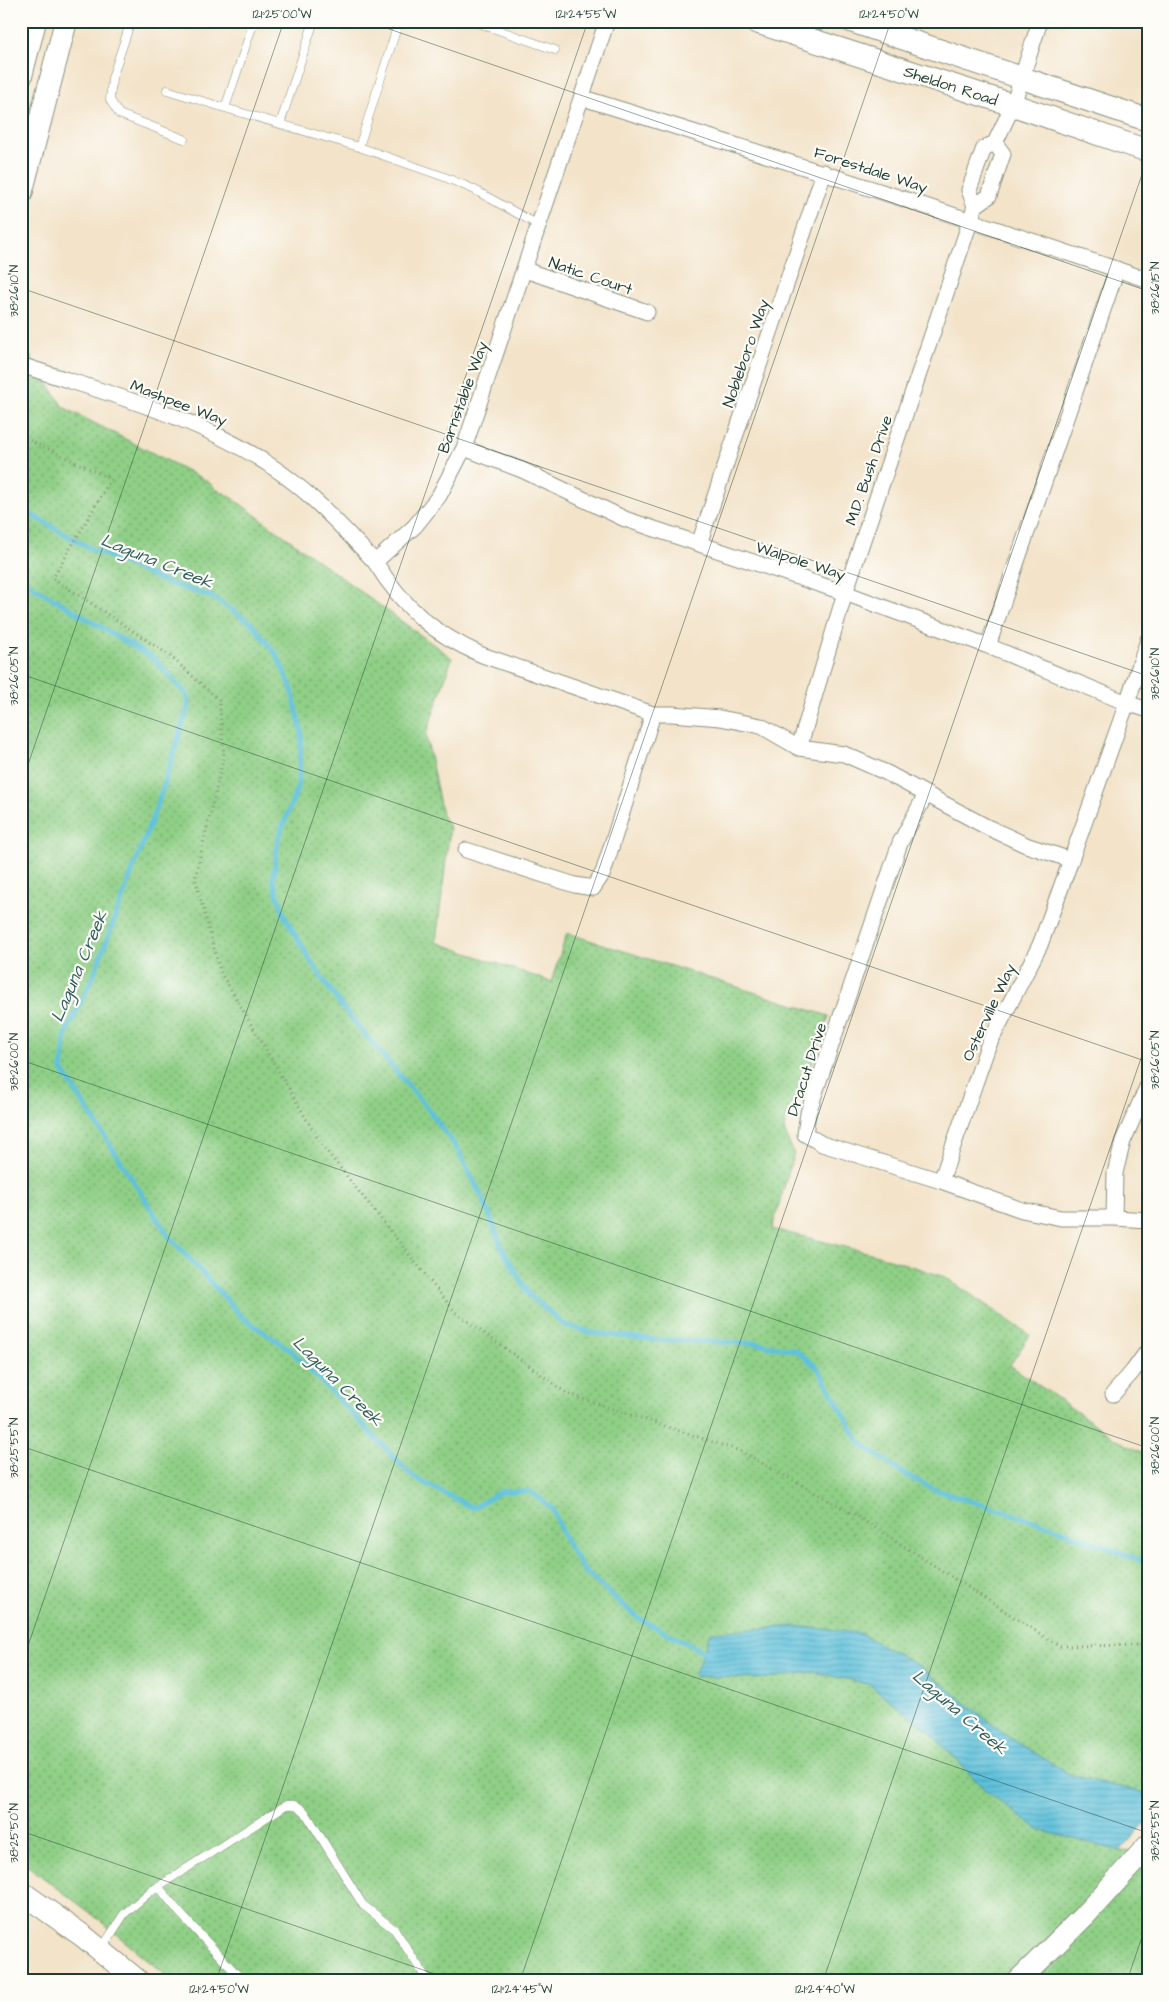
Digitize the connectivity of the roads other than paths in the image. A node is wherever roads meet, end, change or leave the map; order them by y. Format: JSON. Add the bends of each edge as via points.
{"nodes":[{"id":1,"x":35,"y":21,"type":"edge"},
{"id":2,"x":66,"y":21,"type":"edge"},
{"id":3,"x":131,"y":21,"type":"edge"},
{"id":4,"x":254,"y":21,"type":"edge"},
{"id":5,"x":314,"y":21,"type":"edge"},
{"id":6,"x":399,"y":21,"type":"edge"},
{"id":7,"x":473,"y":21,"type":"edge"},
{"id":8,"x":607,"y":21,"type":"edge"},
{"id":9,"x":753,"y":21,"type":"edge"},
{"id":10,"x":851,"y":21,"type":"edge"},
{"id":11,"x":1040,"y":21,"type":"edge"},
{"id":12,"x":555,"y":50,"type":"dead end"},
{"id":13,"x":21,"y":76,"type":"edge"},
{"id":14,"x":1022,"y":77,"type":"junction"},
{"id":15,"x":166,"y":90,"type":"dead end"},
{"id":16,"x":583,"y":98,"type":"junction"},
{"id":17,"x":1013,"y":105,"type":"junction"},
{"id":18,"x":225,"y":108,"type":"junction"},
{"id":19,"x":1148,"y":120,"type":"edge"},
{"id":20,"x":280,"y":124,"type":"junction"},
{"id":21,"x":184,"y":139,"type":"dead end"},
{"id":22,"x":359,"y":147,"type":"junction"},
{"id":23,"x":1148,"y":151,"type":"edge"},
{"id":24,"x":824,"y":172,"type":"junction"},
{"id":25,"x":21,"y":194,"type":"edge"},
{"id":26,"x":973,"y":213,"type":"junction"},
{"id":27,"x":540,"y":226,"type":"junction"},
{"id":28,"x":1117,"y":269,"type":"junction"},
{"id":29,"x":525,"y":270,"type":"junction"},
{"id":30,"x":1148,"y":280,"type":"edge"},
{"id":31,"x":647,"y":312,"type":"dead end"},
{"id":32,"x":21,"y":365,"type":"edge"},
{"id":33,"x":464,"y":448,"type":"junction"},
{"id":34,"x":699,"y":544,"type":"junction"},
{"id":35,"x":375,"y":562,"type":"junction"},
{"id":36,"x":845,"y":592,"type":"junction"},
{"id":37,"x":1148,"y":640,"type":"edge"},
{"id":38,"x":988,"y":646,"type":"junction"},
{"id":39,"x":1127,"y":703,"type":"junction"},
{"id":40,"x":1148,"y":710,"type":"edge"},
{"id":41,"x":653,"y":714,"type":"junction"},
{"id":42,"x":799,"y":748,"type":"junction"},
{"id":43,"x":926,"y":794,"type":"junction"},
{"id":44,"x":466,"y":850,"type":"dead end"},
{"id":45,"x":1071,"y":860,"type":"junction"},
{"id":46,"x":1148,"y":1086,"type":"edge"},
{"id":47,"x":941,"y":1181,"type":"junction"},
{"id":48,"x":1114,"y":1218,"type":"junction"},
{"id":49,"x":1148,"y":1220,"type":"edge"},
{"id":50,"x":1148,"y":1350,"type":"edge"},
{"id":51,"x":1113,"y":1394,"type":"dead end"},
{"id":52,"x":1148,"y":1846,"type":"edge"},
{"id":53,"x":1148,"y":1864,"type":"edge"},
{"id":54,"x":158,"y":1886,"type":"junction"},
{"id":55,"x":1115,"y":1890,"type":"junction"},
{"id":56,"x":21,"y":1892,"type":"edge"},
{"id":57,"x":100,"y":1950,"type":"junction"},
{"id":58,"x":138,"y":1981,"type":"edge"},
{"id":59,"x":243,"y":1981,"type":"edge"},
{"id":60,"x":428,"y":1981,"type":"edge"},
{"id":61,"x":1018,"y":1981,"type":"edge"},
{"id":62,"x":1040,"y":1981,"type":"edge"}],
"edges":[{"from":1,"to":13,"type":"main road"},
{"from":2,"to":25,"type":"main road"},
{"from":3,"to":21,"type":"lane","via":[[112,78],[110,100],[119,114]]},
{"from":4,"to":18,"type":"lane"},
{"from":5,"to":20,"type":"lane"},
{"from":6,"to":22,"type":"lane"},
{"from":7,"to":12,"type":"lane"},
{"from":8,"to":16,"type":"street","name":"Barnstable Way"},
{"from":9,"to":17,"type":"main road","name":"Sheldon Road"},
{"from":10,"to":14,"type":"main road","name":"Sheldon Road"},
{"from":11,"to":14,"type":"street","name":"M.D. Bush Drive"},
{"from":14,"to":17,"type":"street","name":"M.D. Bush Drive"},
{"from":14,"to":19,"type":"main road","name":"Sheldon Road"},
{"from":15,"to":18,"type":"lane"},
{"from":16,"to":24,"type":"street","name":"Forestdale Way"},
{"from":16,"to":27,"type":"street","name":"Barnstable Way"},
{"from":17,"to":23,"type":"main road","name":"Sheldon Road"},
{"from":17,"to":26,"type":"street","name":"M.D. Bush Drive","via":[[995,143],[1003,154],[989,196]]},
{"from":18,"to":20,"type":"lane"},
{"from":20,"to":22,"type":"lane"},
{"from":22,"to":27,"type":"lane","via":[[473,189]]},
{"from":24,"to":26,"type":"street","name":"Forestdale Way"},
{"from":24,"to":34,"type":"street","name":"Nobleboro Way"},
{"from":26,"to":28,"type":"street","name":"Forestdale Way"},
{"from":26,"to":36,"type":"street","name":"M.D. Bush Drive"},
{"from":27,"to":29,"type":"street","name":"Barnstable Way"},
{"from":28,"to":30,"type":"street","name":"Forestdale Way"},
{"from":28,"to":38,"type":"street"},
{"from":29,"to":31,"type":"street","name":"Natic Court"},
{"from":29,"to":33,"type":"street","name":"Barnstable Way"},
{"from":32,"to":35,"type":"street","name":"Mashpee Way","via":[[194,424],[234,443],[270,464],[301,488]]},
{"from":33,"to":34,"type":"street","name":"Walpole Way","via":[[555,484],[624,520]]},
{"from":33,"to":35,"type":"street","name":"Barnstable Way","via":[[439,496],[415,526]]},
{"from":34,"to":36,"type":"street","name":"Walpole Way"},
{"from":35,"to":41,"type":"street","via":[[413,611],[436,632],[457,644],[482,656]]},
{"from":36,"to":38,"type":"street","name":"Walpole Way"},
{"from":36,"to":42,"type":"street","name":"M.D. Bush Drive"},
{"from":37,"to":39,"type":"street"},
{"from":38,"to":39,"type":"street","name":"Walpole Way"},
{"from":39,"to":40,"type":"street","name":"Walpole Way"},
{"from":39,"to":45,"type":"street"},
{"from":41,"to":42,"type":"street","via":[[720,718],[761,726]]},
{"from":41,"to":44,"type":"street","via":[[603,873],[593,888]]},
{"from":42,"to":43,"type":"street","via":[[844,754]]},
{"from":43,"to":45,"type":"street","via":[[1026,845]]},
{"from":43,"to":47,"type":"street","name":"Dracut Drive","via":[[900,843],[808,1113],[805,1134],[822,1144]]},
{"from":45,"to":47,"type":"street","name":"Osterville Way","via":[[1040,945],[988,1046]]},
{"from":46,"to":48,"type":"street","via":[[1119,1157],[1115,1173]]},
{"from":47,"to":48,"type":"street","name":"Dracut Drive","via":[[1022,1210],[1061,1218]]},
{"from":48,"to":49,"type":"street","name":"Dracut Drive"},
{"from":50,"to":51,"type":"street"},
{"from":52,"to":55,"type":"main road"},
{"from":53,"to":55,"type":"main road"},
{"from":54,"to":57,"type":"lane","via":[[124,1914]]},
{"from":54,"to":59,"type":"lane"},
{"from":54,"to":60,"type":"lane","via":[[286,1805],[299,1806],[363,1905],[395,1930]]},
{"from":55,"to":61,"type":"main road"},
{"from":55,"to":62,"type":"main road","via":[[1095,1924]]},
{"from":56,"to":57,"type":"main road"},
{"from":57,"to":58,"type":"main road"}]}
